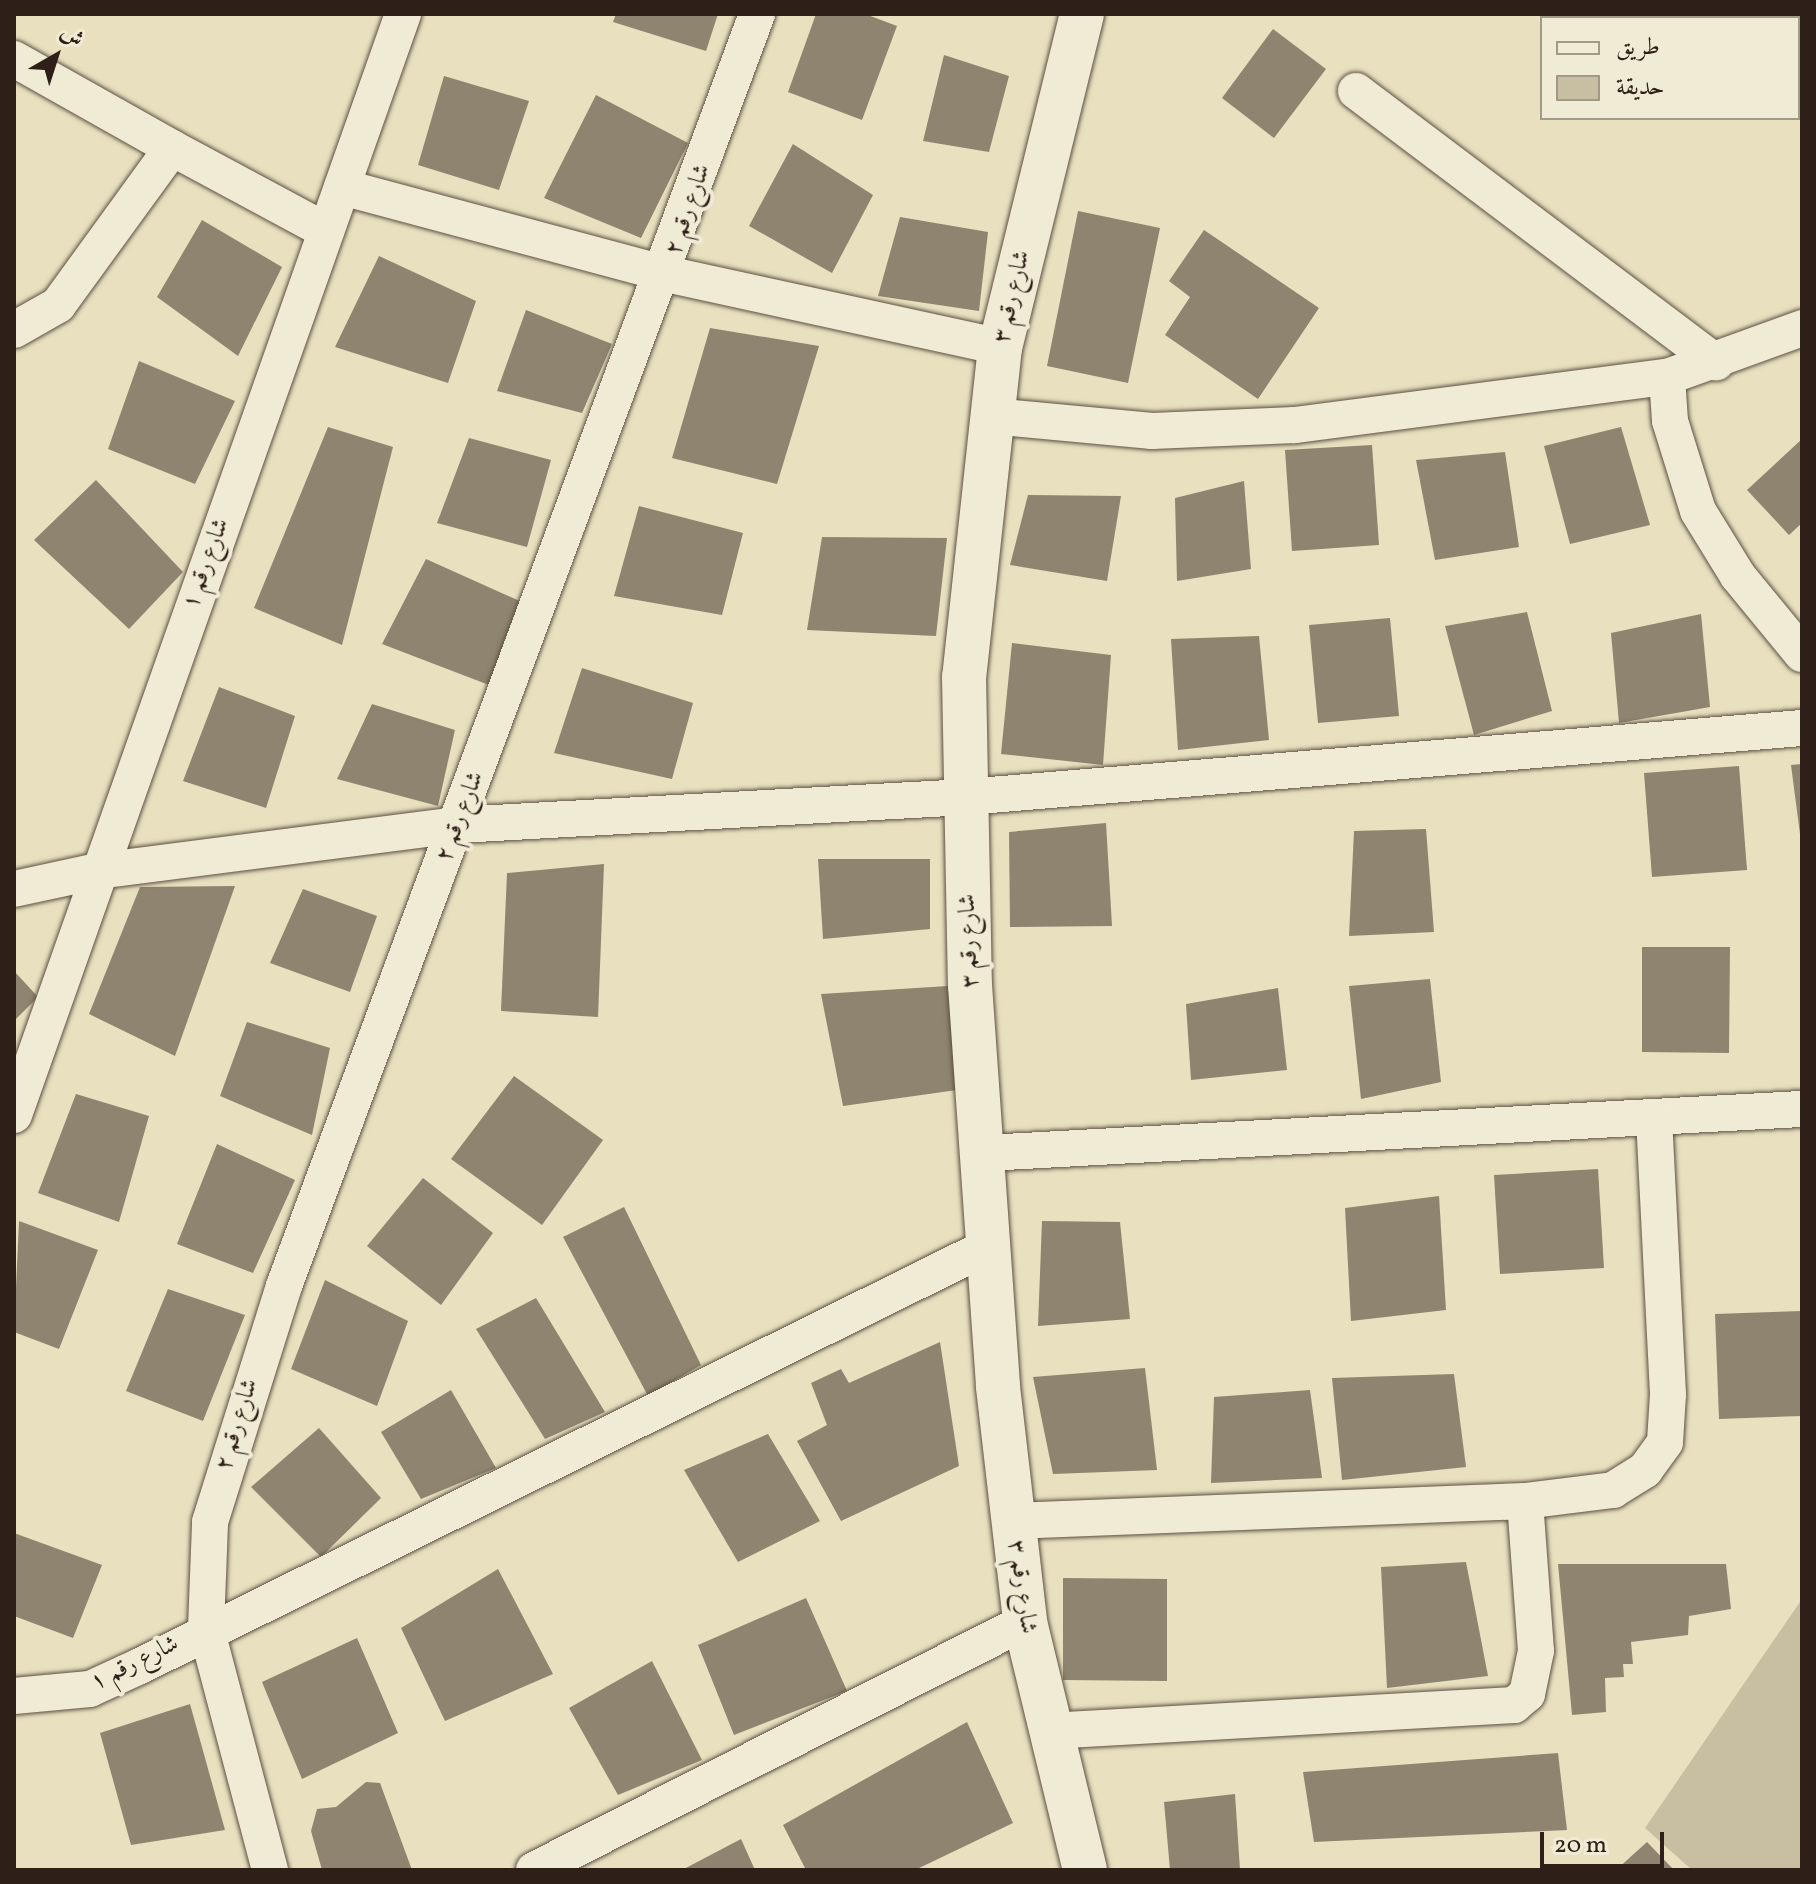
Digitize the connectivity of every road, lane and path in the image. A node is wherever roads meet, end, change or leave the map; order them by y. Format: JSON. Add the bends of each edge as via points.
{"nodes":[{"id":1,"x":403,"y":14,"type":"edge"},
{"id":2,"x":757,"y":14,"type":"edge"},
{"id":3,"x":1082,"y":14,"type":"edge"},
{"id":4,"x":14,"y":59,"type":"edge"},
{"id":5,"x":1356,"y":91,"type":"dead end"},
{"id":6,"x":172,"y":148,"type":"junction"},
{"id":7,"x":342,"y":187,"type":"junction"},
{"id":8,"x":326,"y":231,"type":"junction"},
{"id":9,"x":666,"y":274,"type":"junction"},
{"id":10,"x":1802,"y":328,"type":"edge"},
{"id":11,"x":14,"y":330,"type":"edge"},
{"id":12,"x":1000,"y":347,"type":"junction"},
{"id":13,"x":1716,"y":362,"type":"junction"},
{"id":14,"x":1667,"y":377,"type":"junction"},
{"id":15,"x":991,"y":416,"type":"junction"},
{"id":16,"x":1802,"y":654,"type":"edge"},
{"id":17,"x":1802,"y":728,"type":"edge"},
{"id":18,"x":966,"y":797,"type":"junction"},
{"id":19,"x":458,"y":825,"type":"junction"},
{"id":20,"x":98,"y":871,"type":"junction"},
{"id":21,"x":14,"y":889,"type":"edge"},
{"id":22,"x":1802,"y":1109,"type":"edge"},
{"id":23,"x":14,"y":1115,"type":"edge"},
{"id":24,"x":1654,"y":1118,"type":"junction"},
{"id":25,"x":986,"y":1153,"type":"junction"},
{"id":26,"x":991,"y":1245,"type":"junction"},
{"id":27,"x":1525,"y":1501,"type":"junction"},
{"id":28,"x":1012,"y":1521,"type":"junction"},
{"id":29,"x":1025,"y":1622,"type":"junction"},
{"id":30,"x":206,"y":1628,"type":"junction"},
{"id":31,"x":14,"y":1696,"type":"edge"},
{"id":32,"x":1048,"y":1731,"type":"junction"},
{"id":33,"x":270,"y":1870,"type":"edge"},
{"id":34,"x":534,"y":1870,"type":"edge"},
{"id":35,"x":1085,"y":1870,"type":"edge"}],
"edges":[{"from":1,"to":7,"type":"street","name":"شارع رقم ١"},
{"from":2,"to":9,"type":"street","name":"شارع رقم ٢"},
{"from":3,"to":12,"type":"street","name":"شارع رقم ٣"},
{"from":4,"to":6,"type":"street"},
{"from":5,"to":13,"type":"street"},
{"from":6,"to":8,"type":"street"},
{"from":6,"to":11,"type":"street","via":[[58,305]]},
{"from":7,"to":8,"type":"street","name":"شارع رقم ١"},
{"from":7,"to":9,"type":"street"},
{"from":8,"to":20,"type":"street","name":"شارع رقم ١"},
{"from":9,"to":12,"type":"street"},
{"from":9,"to":19,"type":"street","name":"شارع رقم ٢"},
{"from":10,"to":13,"type":"street"},
{"from":12,"to":15,"type":"street","name":"شارع رقم ٣"},
{"from":13,"to":14,"type":"street"},
{"from":14,"to":15,"type":"street","via":[[1295,425],[1152,431]]},
{"from":14,"to":16,"type":"street","via":[[1670,421],[1698,511],[1738,576]]},
{"from":15,"to":18,"type":"street","name":"شارع رقم ٣","via":[[964,677]]},
{"from":17,"to":18,"type":"street"},
{"from":18,"to":19,"type":"street"},
{"from":18,"to":25,"type":"street","name":"شارع رقم ٣","via":[[970,985]]},
{"from":19,"to":20,"type":"street"},
{"from":19,"to":30,"type":"street","name":"شارع رقم ٢","via":[[244,1401],[210,1522]]},
{"from":20,"to":21,"type":"street"},
{"from":20,"to":23,"type":"street","name":"شارع رقم ١"},
{"from":22,"to":24,"type":"street"},
{"from":24,"to":25,"type":"street"},
{"from":24,"to":27,"type":"street","via":[[1665,1442],[1645,1470],[1613,1490]]},
{"from":25,"to":26,"type":"street","name":"شارع رقم ٣"},
{"from":26,"to":28,"type":"street","name":"شارع رقم ٣"},
{"from":26,"to":30,"type":"street","name":"شارع رقم ١"},
{"from":27,"to":28,"type":"street"},
{"from":27,"to":32,"type":"street","via":[[1536,1651],[1527,1694],[1514,1705]]},
{"from":28,"to":29,"type":"street","name":"شارع رقم ٣"},
{"from":29,"to":32,"type":"street","name":"شارع رقم ٣"},
{"from":29,"to":34,"type":"street"},
{"from":30,"to":31,"type":"street","name":"شارع رقم ١","via":[[90,1689]]},
{"from":30,"to":33,"type":"street","name":"شارع رقم ٢"},
{"from":32,"to":35,"type":"street","name":"شارع رقم ٣"}]}
